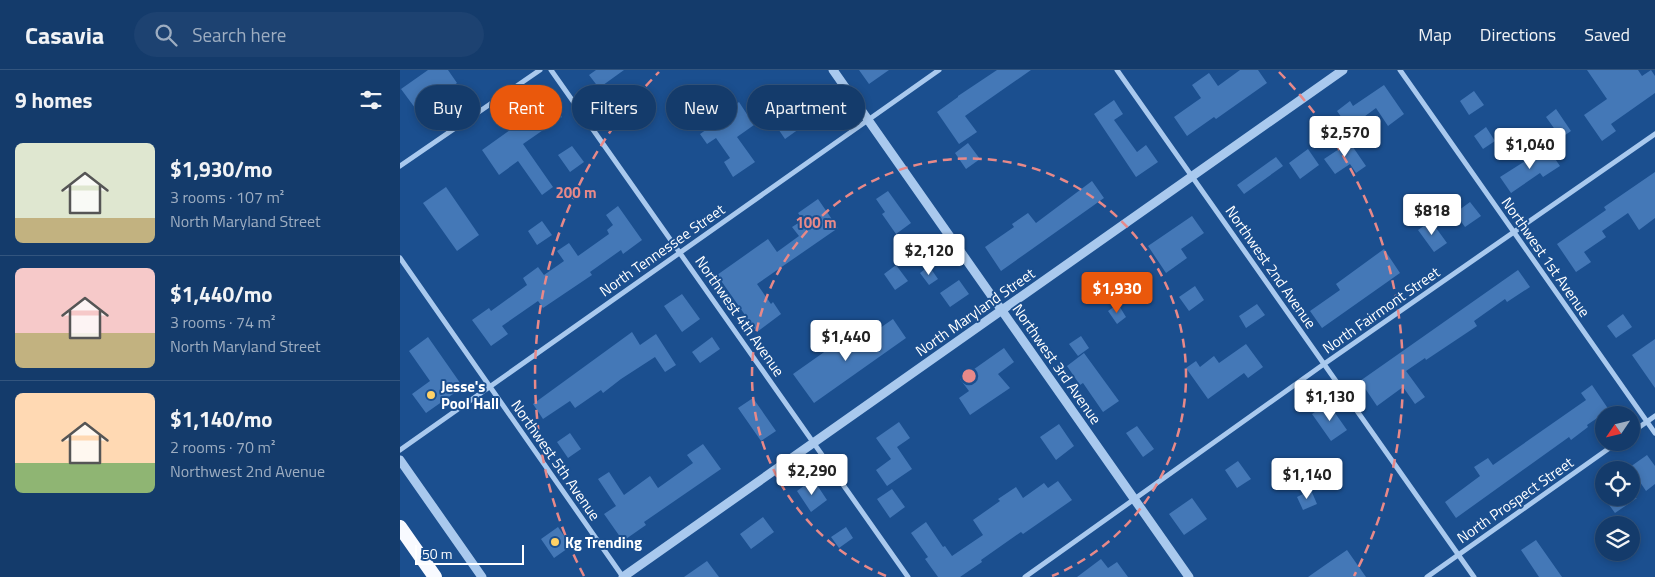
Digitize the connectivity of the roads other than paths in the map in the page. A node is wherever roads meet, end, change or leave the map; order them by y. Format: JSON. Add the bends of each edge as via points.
{"nodes":[{"id":1,"x":540,"y":70,"type":"edge"},
{"id":2,"x":551,"y":70,"type":"edge"},
{"id":3,"x":833,"y":70,"type":"edge"},
{"id":4,"x":939,"y":70,"type":"edge"},
{"id":5,"x":1117,"y":70,"type":"edge"},
{"id":6,"x":1343,"y":70,"type":"edge"},
{"id":7,"x":1400,"y":70,"type":"edge"},
{"id":8,"x":868,"y":120,"type":"junction"},
{"id":9,"x":1655,"y":134,"type":"edge"},
{"id":10,"x":400,"y":166,"type":"edge"},
{"id":11,"x":1192,"y":176,"type":"junction"},
{"id":12,"x":1513,"y":233,"type":"junction"},
{"id":13,"x":680,"y":254,"type":"junction"},
{"id":14,"x":400,"y":258,"type":"edge"},
{"id":15,"x":1001,"y":310,"type":"junction"},
{"id":16,"x":1324,"y":364,"type":"junction"},
{"id":17,"x":490,"y":386,"type":"junction"},
{"id":18,"x":1655,"y":416,"type":"edge"},
{"id":19,"x":1647,"y":422,"type":"junction"},
{"id":20,"x":1640,"y":427,"type":"edge"},
{"id":21,"x":1655,"y":433,"type":"edge"},
{"id":22,"x":814,"y":442,"type":"junction"},
{"id":23,"x":400,"y":450,"type":"edge"},
{"id":24,"x":1605,"y":451,"type":"edge"},
{"id":25,"x":400,"y":460,"type":"edge"},
{"id":26,"x":1136,"y":499,"type":"junction"},
{"id":27,"x":400,"y":527,"type":"edge"},
{"id":28,"x":1458,"y":555,"type":"junction"},
{"id":29,"x":435,"y":577,"type":"edge"},
{"id":30,"x":482,"y":577,"type":"edge"},
{"id":31,"x":623,"y":577,"type":"edge"},
{"id":32,"x":908,"y":577,"type":"edge"},
{"id":33,"x":1025,"y":577,"type":"edge"},
{"id":34,"x":1189,"y":577,"type":"edge"},
{"id":35,"x":1427,"y":577,"type":"edge"},
{"id":36,"x":1474,"y":577,"type":"edge"}],
"edges":[{"from":1,"to":10,"type":"street"},
{"from":2,"to":13,"type":"street","name":"Northwest 4th Avenue"},
{"from":3,"to":8,"type":"street","name":"Northwest 3rd Avenue"},
{"from":4,"to":8,"type":"street","name":"North Tennessee Street"},
{"from":5,"to":11,"type":"street","name":"Northwest 2nd Avenue"},
{"from":6,"to":11,"type":"street","name":"North Maryland Street"},
{"from":7,"to":12,"type":"street","name":"Northwest 1st Avenue"},
{"from":8,"to":13,"type":"street","name":"North Tennessee Street"},
{"from":8,"to":15,"type":"street","name":"Northwest 3rd Avenue"},
{"from":9,"to":12,"type":"street","name":"North Fairmont Street"},
{"from":11,"to":15,"type":"street","name":"North Maryland Street"},
{"from":11,"to":16,"type":"street","name":"Northwest 2nd Avenue"},
{"from":12,"to":16,"type":"street","name":"North Fairmont Street"},
{"from":12,"to":19,"type":"street","name":"Northwest 1st Avenue"},
{"from":13,"to":17,"type":"street","name":"North Tennessee Street"},
{"from":13,"to":22,"type":"street","name":"Northwest 4th Avenue"},
{"from":14,"to":17,"type":"street","name":"Northwest 5th Avenue"},
{"from":15,"to":22,"type":"street","name":"North Maryland Street"},
{"from":15,"to":26,"type":"street","name":"Northwest 3rd Avenue"},
{"from":16,"to":26,"type":"street","name":"North Fairmont Street"},
{"from":16,"to":28,"type":"street","name":"Northwest 2nd Avenue"},
{"from":17,"to":23,"type":"street","name":"North Tennessee Street"},
{"from":17,"to":31,"type":"street","name":"Northwest 5th Avenue"},
{"from":18,"to":19,"type":"street"},
{"from":19,"to":20,"type":"street"},
{"from":19,"to":21,"type":"street","name":"Northwest 1st Avenue"},
{"from":22,"to":31,"type":"street","name":"North Maryland Street"},
{"from":22,"to":32,"type":"street","name":"Northwest 4th Avenue"},
{"from":24,"to":28,"type":"street","name":"North Prospect Street"},
{"from":25,"to":30,"type":"street"},
{"from":26,"to":33,"type":"street","name":"North Fairmont Street"},
{"from":26,"to":34,"type":"street","name":"Northwest 3rd Avenue"},
{"from":27,"to":29,"type":"highway"},
{"from":28,"to":35,"type":"street","name":"North Prospect Street"},
{"from":28,"to":36,"type":"street","name":"Northwest 2nd Avenue"}]}
